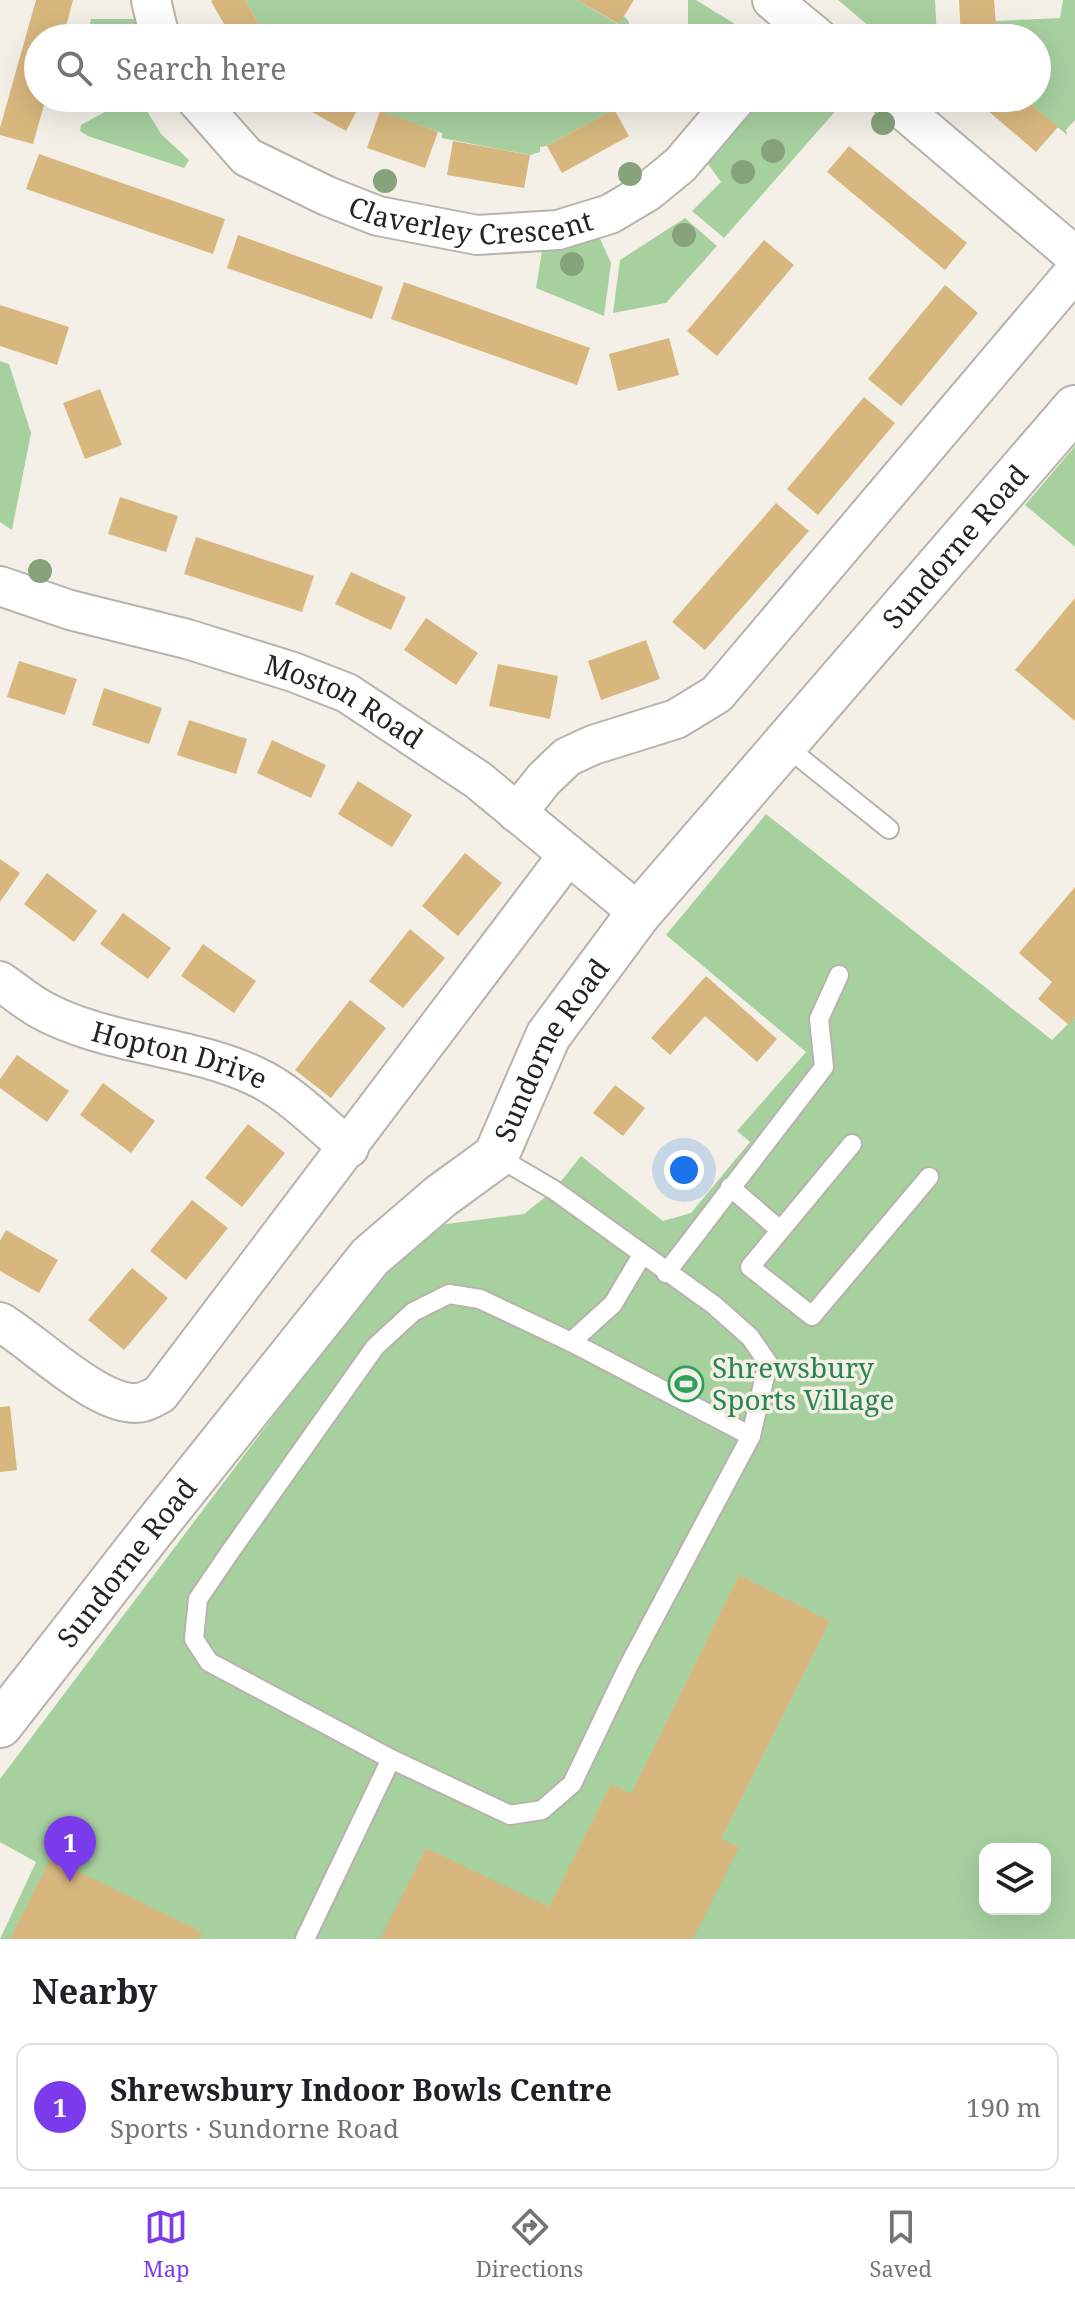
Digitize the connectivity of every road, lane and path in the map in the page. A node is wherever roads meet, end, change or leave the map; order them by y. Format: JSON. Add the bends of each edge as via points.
{"nodes":[{"id":1,"x":151,"y":0,"type":"edge"},
{"id":2,"x":157,"y":24,"type":"edge"},
{"id":3,"x":207,"y":112,"type":"edge"},
{"id":4,"x":725,"y":112,"type":"edge"},
{"id":5,"x":905,"y":112,"type":"edge"},
{"id":6,"x":1075,"y":256,"type":"edge"},
{"id":7,"x":1075,"y":271,"type":"edge"},
{"id":8,"x":1075,"y":408,"type":"edge"},
{"id":9,"x":0,"y":586,"type":"edge"},
{"id":10,"x":783,"y":744,"type":"junction"},
{"id":11,"x":517,"y":813,"type":"junction"},
{"id":12,"x":889,"y":829,"type":"dead end"},
{"id":13,"x":568,"y":855,"type":"junction"},
{"id":14,"x":639,"y":913,"type":"junction"},
{"id":15,"x":839,"y":975,"type":"dead end"},
{"id":16,"x":0,"y":981,"type":"edge"},
{"id":17,"x":852,"y":1144,"type":"dead end"},
{"id":18,"x":349,"y":1148,"type":"junction"},
{"id":19,"x":496,"y":1156,"type":"junction"},
{"id":20,"x":929,"y":1177,"type":"dead end"},
{"id":21,"x":730,"y":1187,"type":"junction"},
{"id":22,"x":780,"y":1230,"type":"junction"},
{"id":23,"x":642,"y":1255,"type":"junction"},
{"id":24,"x":666,"y":1273,"type":"junction"},
{"id":25,"x":0,"y":1322,"type":"edge"},
{"id":26,"x":571,"y":1342,"type":"junction"},
{"id":27,"x":751,"y":1436,"type":"junction"},
{"id":28,"x":0,"y":1725,"type":"edge"},
{"id":29,"x":391,"y":1759,"type":"junction"},
{"id":30,"x":305,"y":1939,"type":"edge"}],
"edges":[{"from":1,"to":2,"type":"street"},
{"from":3,"to":4,"type":"street","name":"Claverley Crescent","via":[[247,157],[327,196],[378,216],[477,235],[558,230],[610,214],[680,165]]},
{"from":5,"to":6,"type":"street"},
{"from":7,"to":11,"type":"street","via":[[717,694],[676,719],[567,757]]},
{"from":8,"to":10,"type":"main road","name":"Sundorne Road"},
{"from":9,"to":11,"type":"street","name":"Moston Road","via":[[70,610],[187,639],[347,693],[478,780]]},
{"from":10,"to":12,"type":"lane"},
{"from":10,"to":14,"type":"main road","name":"Sundorne Road"},
{"from":11,"to":13,"type":"street","name":"Moston Road"},
{"from":13,"to":14,"type":"street","name":"Moston Road"},
{"from":13,"to":18,"type":"street"},
{"from":14,"to":19,"type":"main road","name":"Sundorne Road","via":[[548,1036]]},
{"from":15,"to":21,"type":"lane","via":[[819,1019],[824,1067]]},
{"from":16,"to":18,"type":"street","name":"Hopton Drive","via":[[42,1010],[97,1031],[258,1077]]},
{"from":17,"to":22,"type":"lane"},
{"from":18,"to":25,"type":"street","via":[[160,1394],[141,1403],[115,1398],[81,1382]]},
{"from":19,"to":23,"type":"lane","via":[[554,1190]]},
{"from":19,"to":28,"type":"main road","name":"Sundorne Road","via":[[370,1257]]},
{"from":20,"to":22,"type":"lane","via":[[812,1316],[750,1267]]},
{"from":21,"to":22,"type":"lane"},
{"from":21,"to":24,"type":"lane"},
{"from":23,"to":24,"type":"lane"},
{"from":23,"to":26,"type":"lane","via":[[613,1304]]},
{"from":24,"to":27,"type":"lane","via":[[735,1322],[768,1363]]},
{"from":26,"to":27,"type":"lane"},
{"from":26,"to":29,"type":"lane","via":[[480,1299],[449,1294],[413,1312],[375,1347],[198,1599],[194,1639],[209,1662]]},
{"from":27,"to":29,"type":"lane","via":[[572,1784],[542,1810],[510,1815]]},
{"from":29,"to":30,"type":"lane"}]}
